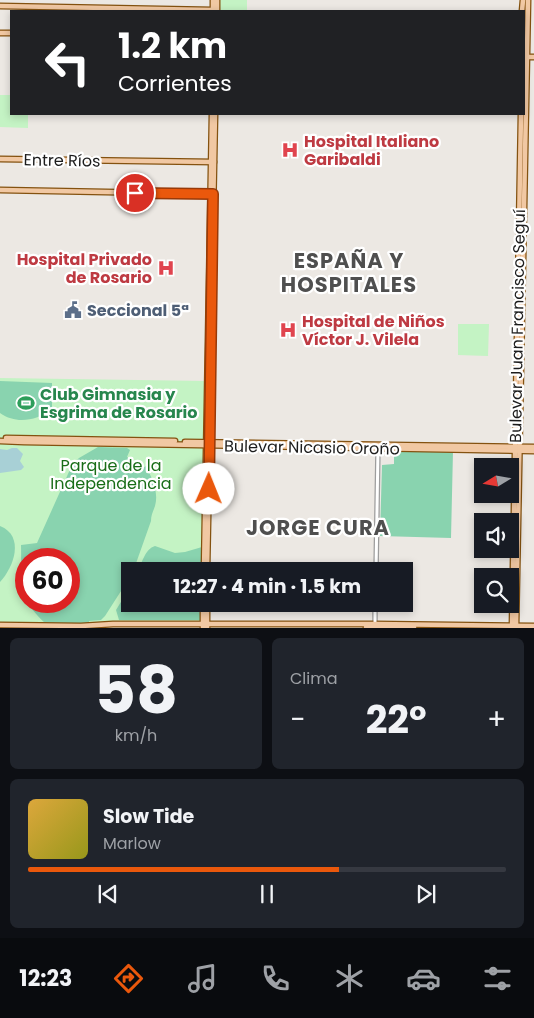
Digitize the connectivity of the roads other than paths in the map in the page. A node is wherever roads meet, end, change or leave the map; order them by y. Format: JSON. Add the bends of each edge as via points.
{"nodes":[{"id":1,"x":528,"y":0,"type":"edge"},
{"id":2,"x":0,"y":6,"type":"edge"},
{"id":3,"x":171,"y":10,"type":"edge"},
{"id":4,"x":525,"y":58,"type":"edge"},
{"id":5,"x":534,"y":58,"type":"edge"},
{"id":6,"x":213,"y":115,"type":"edge"},
{"id":7,"x":521,"y":115,"type":"edge"},
{"id":8,"x":524,"y":115,"type":"edge"},
{"id":9,"x":0,"y":159,"type":"edge"},
{"id":10,"x":212,"y":162,"type":"junction"},
{"id":11,"x":0,"y":190,"type":"edge"},
{"id":12,"x":212,"y":194,"type":"junction"},
{"id":13,"x":0,"y":439,"type":"edge"},
{"id":14,"x":208,"y":443,"type":"junction"},
{"id":15,"x":378,"y":446,"type":"junction"},
{"id":16,"x":517,"y":449,"type":"junction"},
{"id":17,"x":534,"y":449,"type":"edge"},
{"id":18,"x":206,"y":562,"type":"edge"},
{"id":19,"x":376,"y":562,"type":"edge"},
{"id":20,"x":205,"y":612,"type":"edge"},
{"id":21,"x":376,"y":612,"type":"edge"},
{"id":22,"x":0,"y":625,"type":"edge"},
{"id":23,"x":375,"y":625,"type":"edge"},
{"id":24,"x":205,"y":626,"type":"edge"},
{"id":25,"x":534,"y":626,"type":"edge"},
{"id":26,"x":514,"y":627,"type":"edge"},
{"id":27,"x":469,"y":628,"type":"edge"}],
"edges":[{"from":1,"to":4,"type":"main road","name":"Bulevar Juan Francisco Seguí"},
{"from":2,"to":3,"type":"main road"},
{"from":4,"to":5,"type":"main road"},
{"from":6,"to":10,"type":"main road"},
{"from":7,"to":16,"type":"main road","name":"Bulevar Juan Francisco Seguí"},
{"from":8,"to":16,"type":"main road","name":"Bulevar Juan Francisco Seguí"},
{"from":9,"to":10,"type":"main road","name":"Entre Ríos"},
{"from":10,"to":12,"type":"main road"},
{"from":11,"to":12,"type":"main road"},
{"from":12,"to":14,"type":"main road"},
{"from":13,"to":14,"type":"main road","name":"Bulevar Nicasio Oroño"},
{"from":14,"to":15,"type":"main road","name":"Bulevar Nicasio Oroño"},
{"from":14,"to":18,"type":"main road"},
{"from":15,"to":16,"type":"main road","name":"Bulevar Nicasio Oroño"},
{"from":15,"to":19,"type":"street"},
{"from":16,"to":17,"type":"main road","name":"Bulevar Nicasio Oroño"},
{"from":16,"to":26,"type":"main road","name":"Bulevar Juan Francisco Seguí"},
{"from":20,"to":24,"type":"main road"},
{"from":21,"to":23,"type":"street"},
{"from":22,"to":24,"type":"main road"},
{"from":23,"to":24,"type":"main road"},
{"from":23,"to":26,"type":"main road"},
{"from":23,"to":27,"type":"main road"},
{"from":25,"to":26,"type":"main road"}]}
